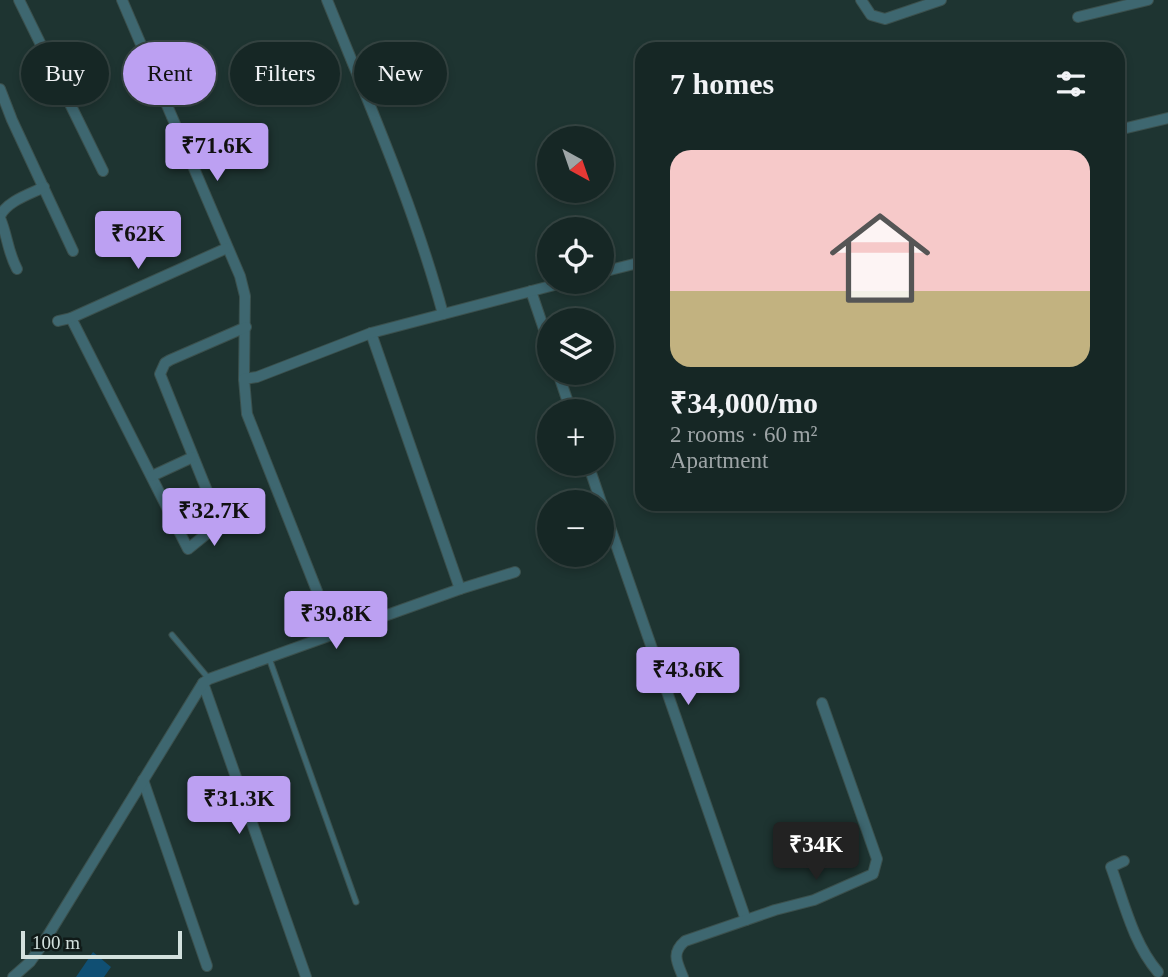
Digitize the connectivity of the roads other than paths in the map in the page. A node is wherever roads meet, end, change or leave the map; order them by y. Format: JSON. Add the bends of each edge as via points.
{"nodes":[{"id":1,"x":19,"y":0,"type":"edge"},
{"id":2,"x":122,"y":0,"type":"edge"},
{"id":3,"x":327,"y":0,"type":"edge"},
{"id":4,"x":862,"y":0,"type":"edge"},
{"id":5,"x":942,"y":0,"type":"edge"},
{"id":6,"x":1147,"y":0,"type":"edge"},
{"id":7,"x":1078,"y":18,"type":"dead end"},
{"id":8,"x":0,"y":89,"type":"edge"},
{"id":9,"x":1168,"y":118,"type":"edge"},
{"id":10,"x":1125,"y":128,"type":"edge"},
{"id":11,"x":103,"y":171,"type":"dead end"},
{"id":12,"x":44,"y":187,"type":"junction"},
{"id":13,"x":0,"y":217,"type":"edge"},
{"id":14,"x":228,"y":248,"type":"junction"},
{"id":15,"x":73,"y":251,"type":"dead end"},
{"id":16,"x":635,"y":264,"type":"edge"},
{"id":17,"x":17,"y":269,"type":"dead end"},
{"id":18,"x":614,"y":269,"type":"edge"},
{"id":19,"x":537,"y":289,"type":"edge"},
{"id":20,"x":531,"y":291,"type":"junction"},
{"id":21,"x":537,"y":309,"type":"edge"},
{"id":22,"x":443,"y":313,"type":"junction"},
{"id":23,"x":71,"y":318,"type":"junction"},
{"id":24,"x":58,"y":321,"type":"dead end"},
{"id":25,"x":246,"y":327,"type":"junction"},
{"id":26,"x":371,"y":333,"type":"junction"},
{"id":27,"x":244,"y":379,"type":"junction"},
{"id":28,"x":193,"y":457,"type":"junction"},
{"id":29,"x":152,"y":476,"type":"junction"},
{"id":30,"x":614,"y":538,"type":"edge"},
{"id":31,"x":515,"y":572,"type":"dead end"},
{"id":32,"x":460,"y":589,"type":"junction"},
{"id":33,"x":334,"y":634,"type":"junction"},
{"id":34,"x":172,"y":635,"type":"dead end"},
{"id":35,"x":269,"y":657,"type":"junction"},
{"id":36,"x":206,"y":681,"type":"junction"},
{"id":37,"x":822,"y":703,"type":"dead end"},
{"id":38,"x":143,"y":780,"type":"junction"},
{"id":39,"x":1124,"y":861,"type":"dead end"},
{"id":40,"x":356,"y":902,"type":"dead end"},
{"id":41,"x":746,"y":920,"type":"junction"},
{"id":42,"x":1168,"y":963,"type":"edge"},
{"id":43,"x":207,"y":966,"type":"dead end"},
{"id":44,"x":1156,"y":975,"type":"edge"},
{"id":45,"x":13,"y":977,"type":"edge"},
{"id":46,"x":306,"y":977,"type":"edge"},
{"id":47,"x":683,"y":977,"type":"edge"}],
"edges":[{"from":1,"to":11,"type":"street"},
{"from":2,"to":14,"type":"street"},
{"from":3,"to":22,"type":"street","via":[[405,194]]},
{"from":4,"to":5,"type":"street","via":[[871,15],[885,19]]},
{"from":6,"to":7,"type":"street"},
{"from":8,"to":12,"type":"street"},
{"from":9,"to":10,"type":"street"},
{"from":12,"to":13,"type":"street","via":[[15,201]]},
{"from":12,"to":15,"type":"street"},
{"from":13,"to":17,"type":"street"},
{"from":14,"to":23,"type":"street"},
{"from":14,"to":25,"type":"street","via":[[245,296]]},
{"from":16,"to":18,"type":"street"},
{"from":19,"to":20,"type":"street"},
{"from":20,"to":21,"type":"street"},
{"from":20,"to":22,"type":"street"},
{"from":22,"to":26,"type":"street"},
{"from":23,"to":24,"type":"street"},
{"from":23,"to":29,"type":"street"},
{"from":25,"to":27,"type":"street"},
{"from":25,"to":28,"type":"street","via":[[170,359],[162,368],[160,374]]},
{"from":26,"to":27,"type":"street"},
{"from":26,"to":32,"type":"street"},
{"from":27,"to":33,"type":"street","via":[[247,414]]},
{"from":28,"to":29,"type":"street"},
{"from":28,"to":29,"type":"street","via":[[220,523],[188,549]]},
{"from":30,"to":41,"type":"street"},
{"from":31,"to":32,"type":"street"},
{"from":32,"to":33,"type":"street"},
{"from":33,"to":35,"type":"street"},
{"from":34,"to":36,"type":"lane"},
{"from":35,"to":36,"type":"street"},
{"from":35,"to":40,"type":"lane"},
{"from":36,"to":38,"type":"street"},
{"from":36,"to":46,"type":"street"},
{"from":37,"to":41,"type":"street","via":[[877,859],[873,874],[814,900]]},
{"from":38,"to":43,"type":"street"},
{"from":38,"to":45,"type":"street","via":[[42,945]]},
{"from":39,"to":44,"type":"street","via":[[1111,867]]},
{"from":41,"to":47,"type":"street","via":[[679,946],[675,958]]},
{"from":42,"to":44,"type":"street"}]}
